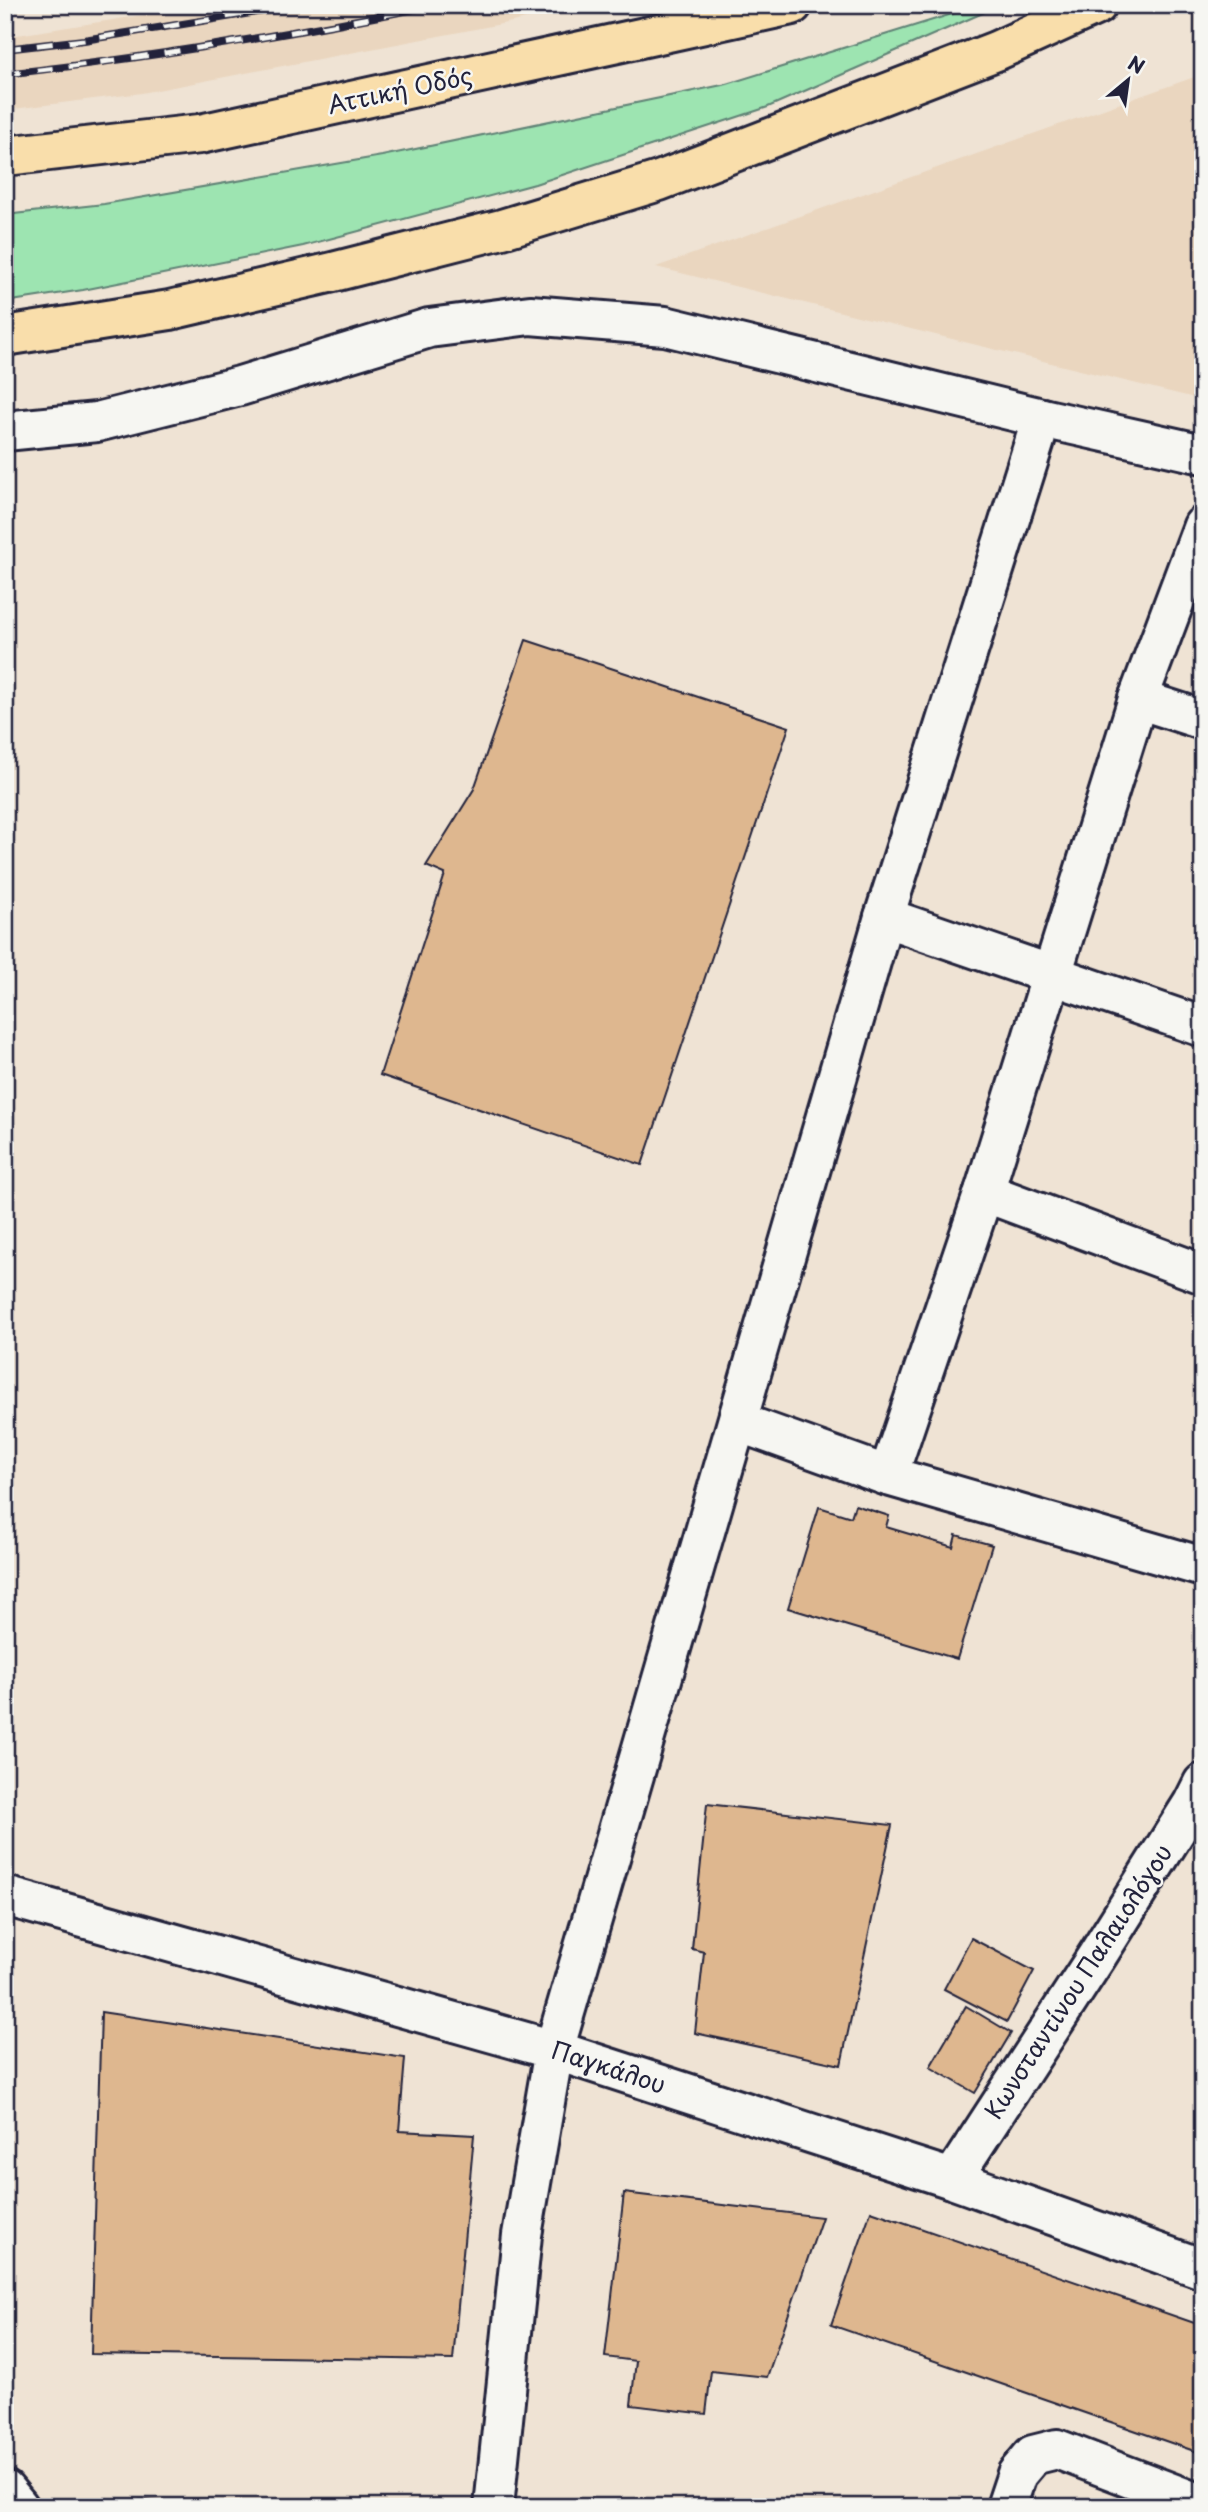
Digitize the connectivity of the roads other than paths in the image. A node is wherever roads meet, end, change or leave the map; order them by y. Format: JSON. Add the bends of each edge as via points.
{"nodes":[{"id":1,"x":792,"y":5,"type":"edge"},
{"id":2,"x":1097,"y":5,"type":"edge"},
{"id":3,"x":5,"y":156,"type":"edge"},
{"id":4,"x":5,"y":336,"type":"edge"},
{"id":5,"x":1042,"y":418,"type":"junction"},
{"id":6,"x":5,"y":431,"type":"edge"},
{"id":7,"x":1203,"y":454,"type":"edge"},
{"id":8,"x":1203,"y":526,"type":"edge"},
{"id":9,"x":1139,"y":699,"type":"junction"},
{"id":10,"x":1203,"y":720,"type":"edge"},
{"id":11,"x":884,"y":917,"type":"junction"},
{"id":12,"x":1054,"y":974,"type":"junction"},
{"id":13,"x":1203,"y":1027,"type":"edge"},
{"id":14,"x":984,"y":1192,"type":"junction"},
{"id":15,"x":1203,"y":1274,"type":"edge"},
{"id":16,"x":738,"y":1422,"type":"junction"},
{"id":17,"x":888,"y":1476,"type":"junction"},
{"id":18,"x":1203,"y":1567,"type":"edge"},
{"id":19,"x":1203,"y":1783,"type":"edge"},
{"id":20,"x":5,"y":1896,"type":"edge"},
{"id":21,"x":554,"y":2050,"type":"junction"},
{"id":22,"x":952,"y":2179,"type":"junction"},
{"id":23,"x":1203,"y":2269,"type":"edge"},
{"id":24,"x":5,"y":2490,"type":"edge"},
{"id":25,"x":1203,"y":2505,"type":"edge"},
{"id":26,"x":19,"y":2507,"type":"edge"},
{"id":27,"x":494,"y":2507,"type":"edge"},
{"id":28,"x":1006,"y":2507,"type":"edge"}],
"edges":[{"from":1,"to":3,"type":"highway","name":"Αττική Οδός","via":[[200,134]]},
{"from":2,"to":4,"type":"highway","via":[[996,51],[659,181],[515,225],[170,310]]},
{"from":5,"to":6,"type":"street","via":[[665,326],[530,315],[429,328],[240,386],[97,422]]},
{"from":5,"to":7,"type":"street"},
{"from":5,"to":11,"type":"street"},
{"from":8,"to":9,"type":"street"},
{"from":9,"to":10,"type":"street"},
{"from":9,"to":12,"type":"street"},
{"from":11,"to":12,"type":"street"},
{"from":11,"to":16,"type":"street"},
{"from":12,"to":13,"type":"street"},
{"from":12,"to":14,"type":"street"},
{"from":14,"to":15,"type":"street"},
{"from":14,"to":17,"type":"street"},
{"from":16,"to":17,"type":"street"},
{"from":16,"to":21,"type":"street"},
{"from":17,"to":18,"type":"street"},
{"from":19,"to":22,"type":"street","name":"Κωνσταντίνου Παλαιολόγου"},
{"from":20,"to":21,"type":"street","name":"Παγκάλου"},
{"from":21,"to":22,"type":"street","name":"Παγκάλου"},
{"from":21,"to":27,"type":"street","via":[[522,2235]]},
{"from":22,"to":23,"type":"street","name":"Παγκάλου"},
{"from":24,"to":26,"type":"street"},
{"from":25,"to":28,"type":"street","via":[[1057,2449],[1034,2455],[1017,2474]]}]}
